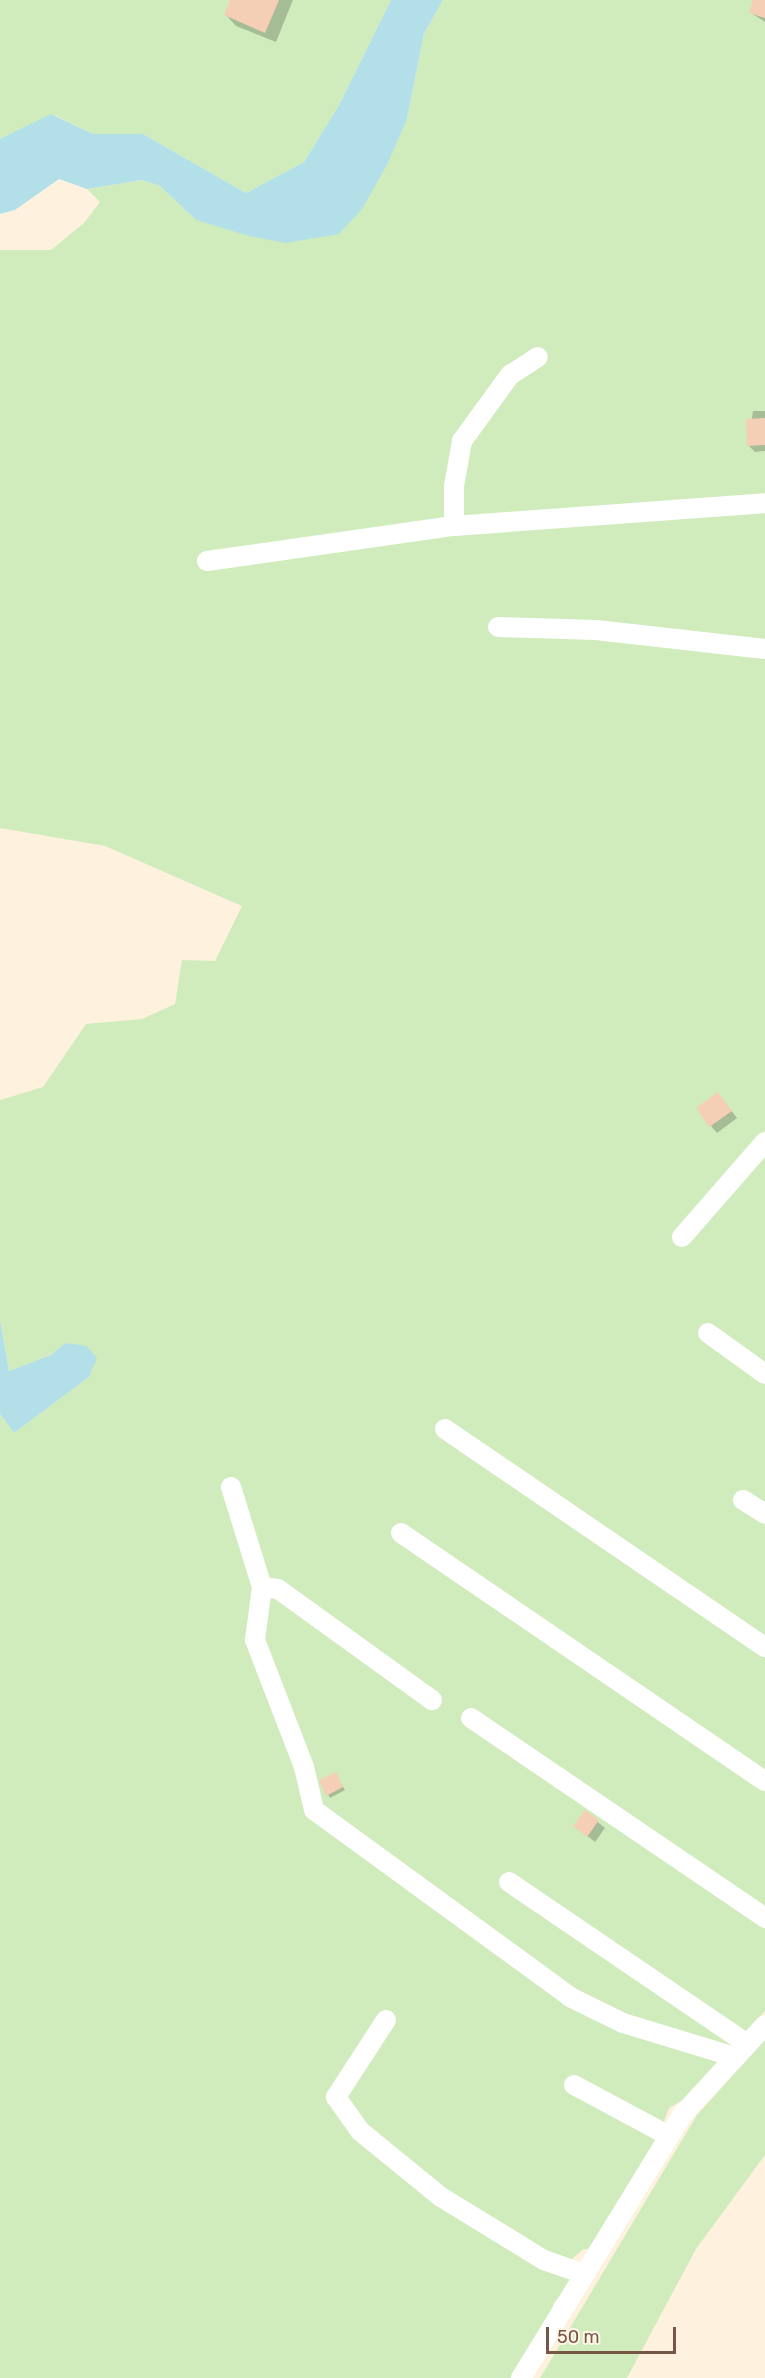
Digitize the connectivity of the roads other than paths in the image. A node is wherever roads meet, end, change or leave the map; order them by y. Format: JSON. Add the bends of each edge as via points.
{"nodes":[{"id":1,"x":538,"y":357,"type":"dead end"},
{"id":2,"x":765,"y":503,"type":"edge"},
{"id":3,"x":454,"y":526,"type":"junction"},
{"id":4,"x":207,"y":561,"type":"dead end"},
{"id":5,"x":498,"y":627,"type":"dead end"},
{"id":6,"x":765,"y":649,"type":"edge"},
{"id":7,"x":765,"y":1142,"type":"edge"},
{"id":8,"x":682,"y":1237,"type":"dead end"},
{"id":9,"x":708,"y":1333,"type":"dead end"},
{"id":10,"x":765,"y":1374,"type":"edge"},
{"id":11,"x":445,"y":1428,"type":"dead end"},
{"id":12,"x":231,"y":1487,"type":"dead end"},
{"id":13,"x":743,"y":1500,"type":"dead end"},
{"id":14,"x":765,"y":1514,"type":"edge"},
{"id":15,"x":401,"y":1533,"type":"dead end"},
{"id":16,"x":262,"y":1587,"type":"junction"},
{"id":17,"x":765,"y":1647,"type":"edge"},
{"id":18,"x":432,"y":1700,"type":"dead end"},
{"id":19,"x":471,"y":1718,"type":"dead end"},
{"id":20,"x":765,"y":1781,"type":"edge"},
{"id":21,"x":509,"y":1882,"type":"dead end"},
{"id":22,"x":765,"y":1918,"type":"edge"},
{"id":23,"x":386,"y":2020,"type":"dead end"},
{"id":24,"x":765,"y":2025,"type":"edge"},
{"id":25,"x":741,"y":2051,"type":"junction"},
{"id":26,"x":574,"y":2085,"type":"dead end"},
{"id":27,"x":669,"y":2136,"type":"junction"},
{"id":28,"x":584,"y":2274,"type":"junction"},
{"id":29,"x":521,"y":2378,"type":"edge"}],
"edges":[{"from":1,"to":3,"type":"street","via":[[510,375],[462,441],[454,486]]},
{"from":2,"to":3,"type":"street"},
{"from":3,"to":4,"type":"street"},
{"from":5,"to":6,"type":"street","via":[[596,630]]},
{"from":7,"to":8,"type":"street"},
{"from":9,"to":10,"type":"street"},
{"from":11,"to":17,"type":"street"},
{"from":12,"to":16,"type":"street"},
{"from":13,"to":14,"type":"street"},
{"from":15,"to":20,"type":"street"},
{"from":16,"to":18,"type":"street","via":[[278,1589]]},
{"from":16,"to":25,"type":"street","via":[[255,1640],[304,1767],[314,1810],[570,1997],[623,2023]]},
{"from":19,"to":22,"type":"street"},
{"from":21,"to":25,"type":"street"},
{"from":23,"to":28,"type":"street","via":[[336,2097],[360,2131],[441,2197],[544,2260]]},
{"from":24,"to":25,"type":"street"},
{"from":25,"to":27,"type":"street","via":[[682,2115]]},
{"from":26,"to":27,"type":"street"},
{"from":27,"to":28,"type":"street"},
{"from":28,"to":29,"type":"street"}]}
